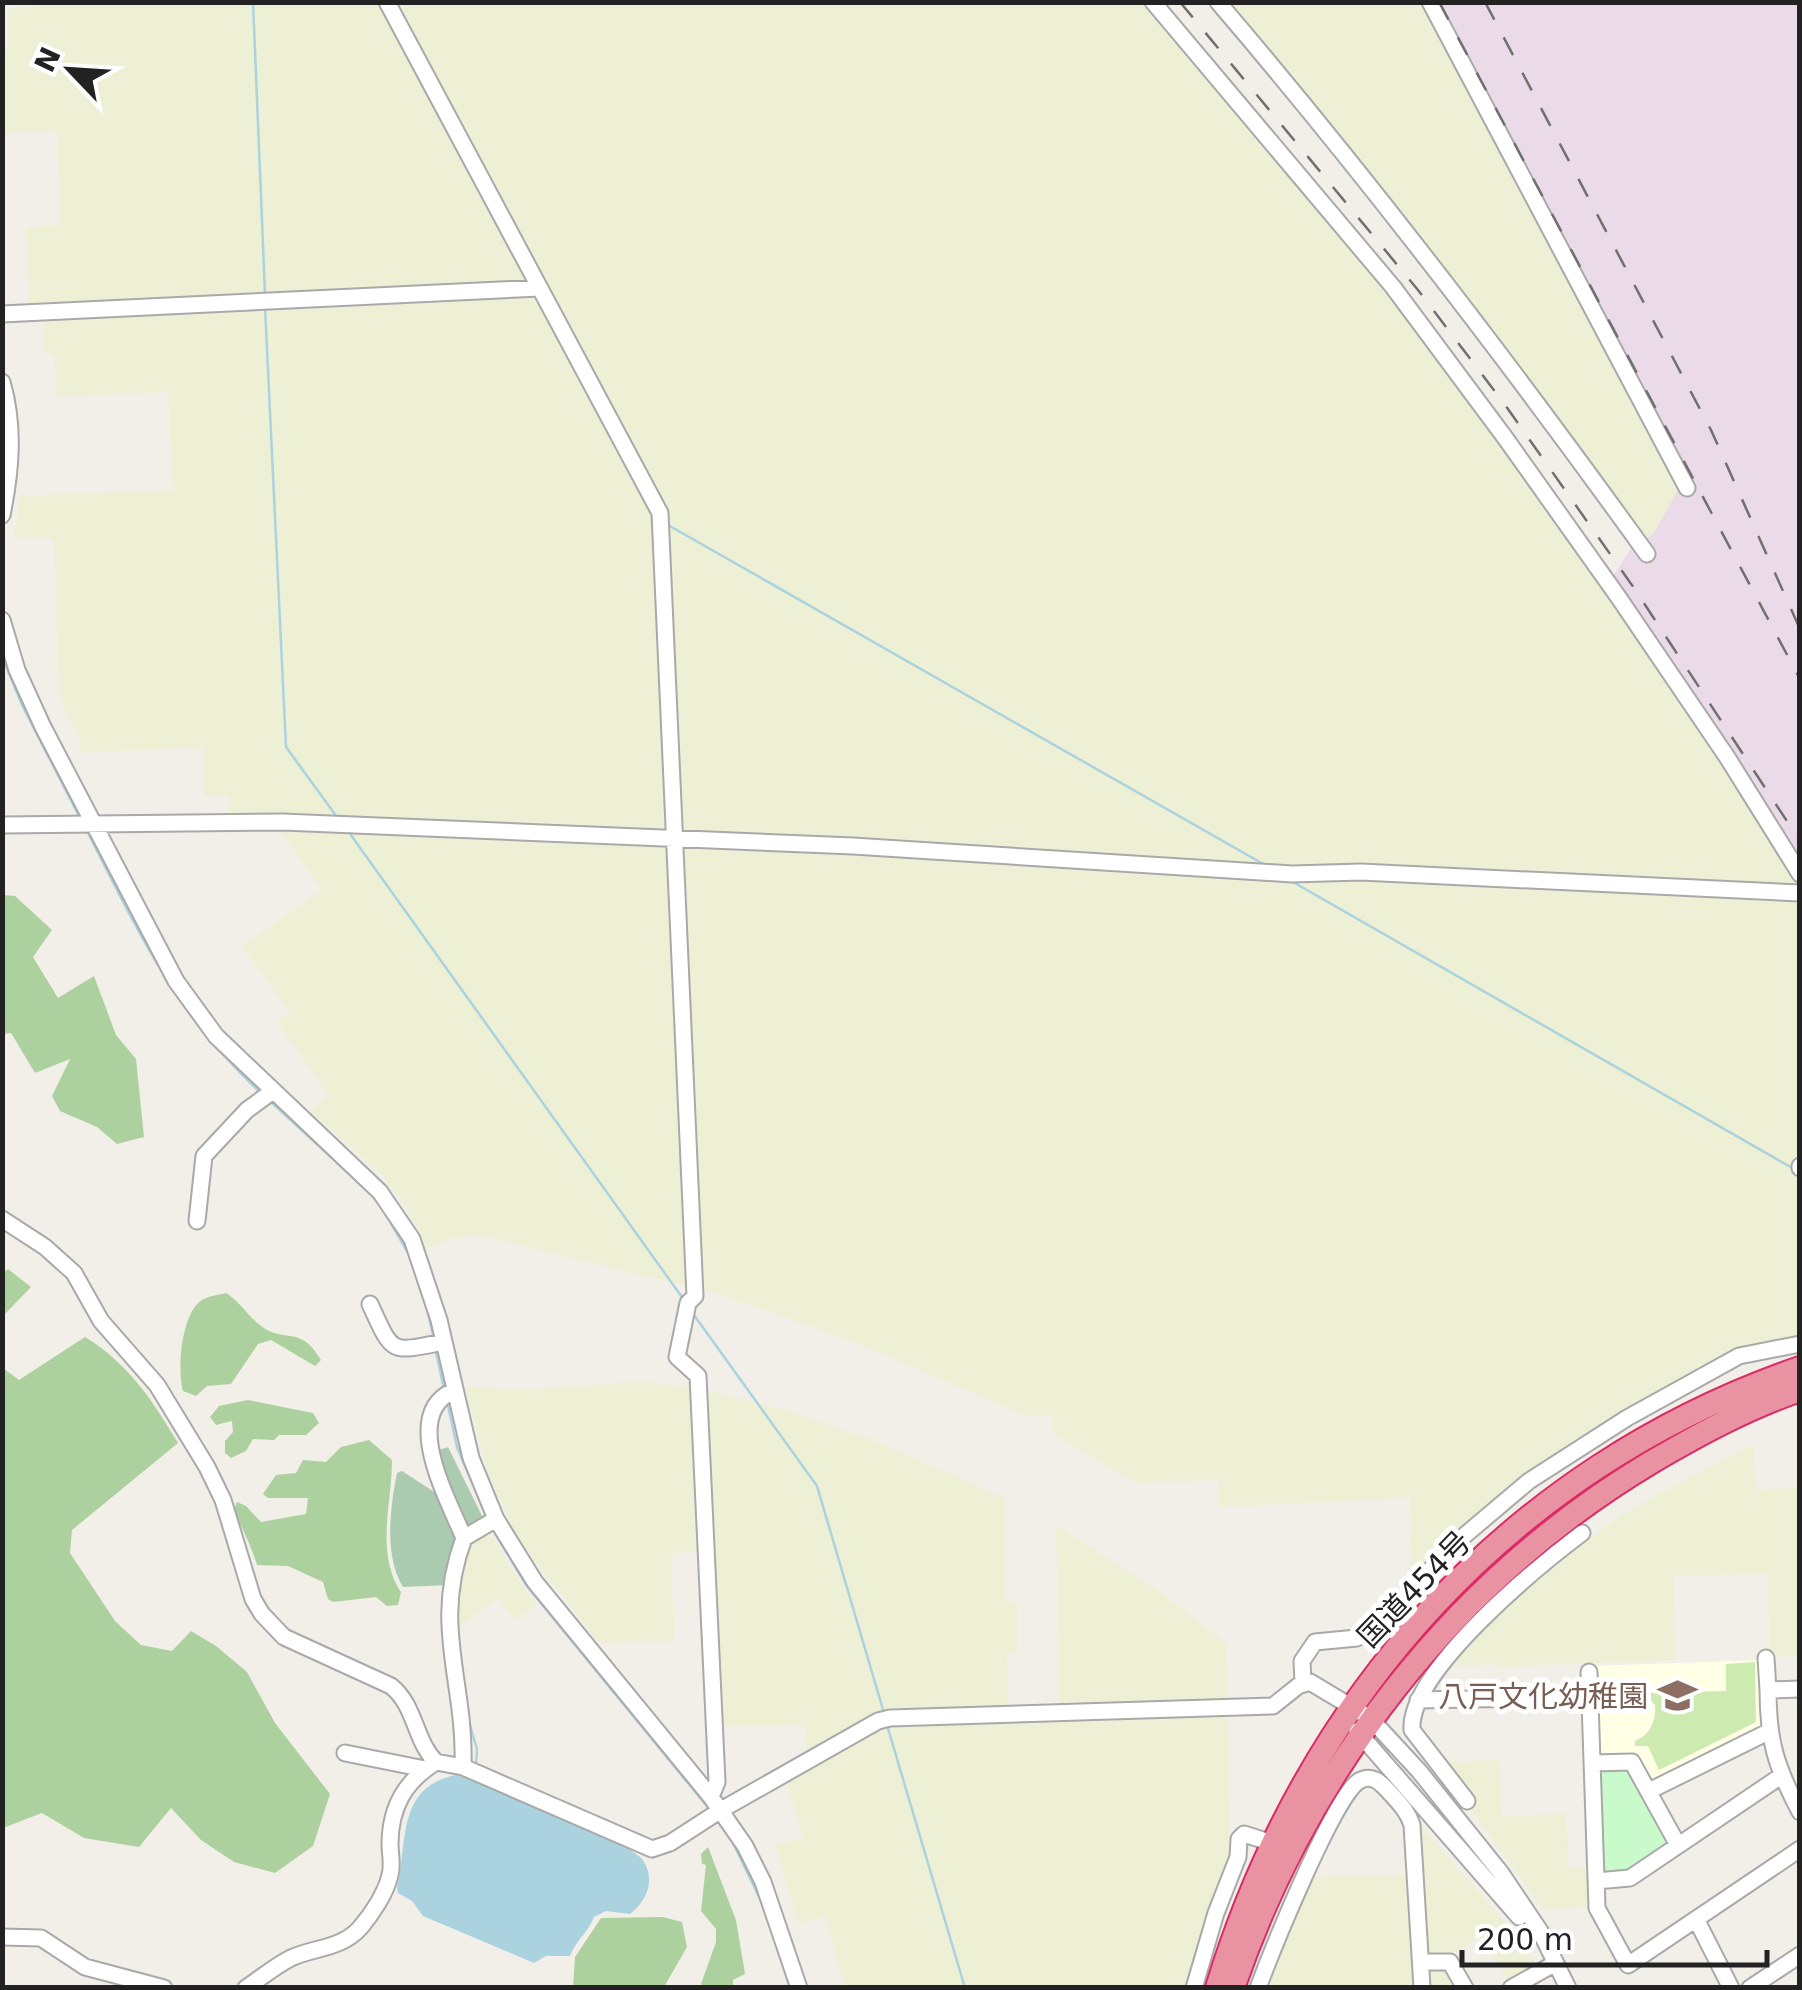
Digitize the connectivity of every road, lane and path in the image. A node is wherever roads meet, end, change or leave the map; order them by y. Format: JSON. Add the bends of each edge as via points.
{"nodes":[{"id":1,"x":387,"y":2,"type":"edge"},
{"id":2,"x":1154,"y":2,"type":"edge"},
{"id":3,"x":1218,"y":2,"type":"edge"},
{"id":4,"x":1430,"y":2,"type":"edge"},
{"id":5,"x":540,"y":288,"type":"junction"},
{"id":6,"x":2,"y":314,"type":"edge"},
{"id":7,"x":2,"y":382,"type":"edge"},
{"id":8,"x":1687,"y":488,"type":"dead end"},
{"id":9,"x":2,"y":516,"type":"edge"},
{"id":10,"x":1647,"y":554,"type":"dead end"},
{"id":11,"x":4,"y":628,"type":"edge"},
{"id":12,"x":93,"y":822,"type":"junction"},
{"id":13,"x":2,"y":824,"type":"edge"},
{"id":14,"x":676,"y":839,"type":"junction"},
{"id":15,"x":1800,"y":874,"type":"edge"},
{"id":16,"x":1800,"y":893,"type":"edge"},
{"id":17,"x":273,"y":1091,"type":"junction"},
{"id":18,"x":2,"y":1218,"type":"edge"},
{"id":19,"x":197,"y":1221,"type":"dead end"},
{"id":20,"x":370,"y":1304,"type":"dead end"},
{"id":21,"x":443,"y":1342,"type":"junction"},
{"id":22,"x":1800,"y":1344,"type":"edge"},
{"id":23,"x":1800,"y":1368,"type":"edge"},
{"id":24,"x":453,"y":1390,"type":"junction"},
{"id":25,"x":1800,"y":1390,"type":"edge"},
{"id":26,"x":1736,"y":1404,"type":"junction"},
{"id":27,"x":496,"y":1519,"type":"junction"},
{"id":28,"x":1582,"y":1533,"type":"dead end"},
{"id":29,"x":464,"y":1538,"type":"junction"},
{"id":30,"x":1766,"y":1658,"type":"dead end"},
{"id":31,"x":1590,"y":1672,"type":"dead end"},
{"id":32,"x":1303,"y":1684,"type":"junction"},
{"id":33,"x":1800,"y":1689,"type":"edge"},
{"id":34,"x":1768,"y":1690,"type":"junction"},
{"id":35,"x":1590,"y":1696,"type":"junction"},
{"id":36,"x":1418,"y":1700,"type":"junction"},
{"id":37,"x":1359,"y":1720,"type":"junction"},
{"id":38,"x":1768,"y":1732,"type":"junction"},
{"id":39,"x":344,"y":1753,"type":"dead end"},
{"id":40,"x":1592,"y":1763,"type":"junction"},
{"id":41,"x":431,"y":1766,"type":"junction"},
{"id":42,"x":463,"y":1767,"type":"junction"},
{"id":43,"x":1781,"y":1776,"type":"junction"},
{"id":44,"x":1649,"y":1791,"type":"junction"},
{"id":45,"x":1467,"y":1801,"type":"dead end"},
{"id":46,"x":716,"y":1804,"type":"junction"},
{"id":47,"x":1800,"y":1812,"type":"edge"},
{"id":48,"x":1272,"y":1843,"type":"junction"},
{"id":49,"x":1678,"y":1845,"type":"junction"},
{"id":50,"x":1800,"y":1848,"type":"edge"},
{"id":51,"x":1596,"y":1881,"type":"junction"},
{"id":52,"x":1696,"y":1919,"type":"junction"},
{"id":53,"x":2,"y":1937,"type":"edge"},
{"id":54,"x":1800,"y":1955,"type":"edge"},
{"id":55,"x":1421,"y":1962,"type":"junction"},
{"id":56,"x":1554,"y":1964,"type":"junction"},
{"id":57,"x":140,"y":1984,"type":"edge"},
{"id":58,"x":164,"y":1988,"type":"edge"},
{"id":59,"x":246,"y":1988,"type":"edge"},
{"id":60,"x":798,"y":1988,"type":"edge"},
{"id":61,"x":1194,"y":1988,"type":"edge"},
{"id":62,"x":1217,"y":1988,"type":"edge"},
{"id":63,"x":1234,"y":1988,"type":"edge"},
{"id":64,"x":1258,"y":1988,"type":"edge"},
{"id":65,"x":1422,"y":1988,"type":"edge"},
{"id":66,"x":1465,"y":1988,"type":"edge"},
{"id":67,"x":1512,"y":1988,"type":"edge"},
{"id":68,"x":1568,"y":1988,"type":"edge"},
{"id":69,"x":1731,"y":1988,"type":"edge"},
{"id":70,"x":1750,"y":1988,"type":"edge"}],
"edges":[{"from":1,"to":5,"type":"street"},
{"from":2,"to":15,"type":"street","via":[[1393,287],[1506,439]]},
{"from":3,"to":10,"type":"street","via":[[1418,246]]},
{"from":4,"to":8,"type":"street"},
{"from":5,"to":6,"type":"street"},
{"from":5,"to":14,"type":"street","via":[[661,513]]},
{"from":7,"to":9,"type":"street","via":[[10,454]]},
{"from":11,"to":12,"type":"street","via":[[29,697]]},
{"from":12,"to":13,"type":"street"},
{"from":12,"to":14,"type":"street","via":[[283,822]]},
{"from":12,"to":17,"type":"street","via":[[176,981],[216,1036]]},
{"from":14,"to":16,"type":"street","via":[[1292,874]]},
{"from":14,"to":46,"type":"street","via":[[695,1296],[688,1302],[677,1357],[698,1376]]},
{"from":17,"to":19,"type":"street","via":[[204,1156]]},
{"from":17,"to":21,"type":"street","via":[[396,1214],[422,1266]]},
{"from":18,"to":41,"type":"street","via":[[74,1274],[101,1321],[157,1385],[223,1500],[262,1614],[284,1637],[402,1695]]},
{"from":20,"to":21,"type":"street","via":[[396,1348]]},
{"from":21,"to":24,"type":"street"},
{"from":22,"to":32,"type":"street","via":[[1739,1356],[1530,1481],[1469,1531],[1372,1632],[1316,1642],[1302,1662]]},
{"from":23,"to":26,"type":"highway","name":"国道454号"},
{"from":24,"to":27,"type":"street"},
{"from":24,"to":29,"type":"street","via":[[435,1405],[428,1452]]},
{"from":25,"to":26,"type":"highway","name":"国道454号"},
{"from":26,"to":37,"type":"highway","name":"国道454号","via":[[1647,1436],[1517,1528],[1388,1656]]},
{"from":27,"to":29,"type":"street"},
{"from":27,"to":46,"type":"street","via":[[535,1582]]},
{"from":28,"to":36,"type":"street","via":[[1488,1613]]},
{"from":29,"to":42,"type":"street","via":[[447,1618]]},
{"from":30,"to":34,"type":"street"},
{"from":31,"to":35,"type":"street"},
{"from":32,"to":37,"type":"street","via":[[1318,1686]]},
{"from":32,"to":46,"type":"street","via":[[1273,1706],[890,1718]]},
{"from":33,"to":34,"type":"street"},
{"from":34,"to":38,"type":"street"},
{"from":35,"to":36,"type":"street"},
{"from":35,"to":40,"type":"street"},
{"from":36,"to":45,"type":"street","via":[[1412,1730]]},
{"from":37,"to":48,"type":"highway","name":"国道454号","via":[[1298,1791]]},
{"from":37,"to":56,"type":"street","via":[[1420,1771],[1501,1873]]},
{"from":37,"to":63,"type":"highway","name":"国道454号","via":[[1269,1899]]},
{"from":38,"to":43,"type":"street"},
{"from":38,"to":44,"type":"street"},
{"from":39,"to":41,"type":"street"},
{"from":40,"to":44,"type":"street","via":[[1632,1762]]},
{"from":40,"to":51,"type":"street"},
{"from":41,"to":42,"type":"street"},
{"from":41,"to":59,"type":"street","via":[[409,1781],[398,1802],[388,1884],[361,1926]]},
{"from":42,"to":46,"type":"street","via":[[652,1849],[670,1843]]},
{"from":43,"to":47,"type":"street"},
{"from":43,"to":49,"type":"street"},
{"from":44,"to":49,"type":"street"},
{"from":46,"to":60,"type":"street","via":[[763,1882]]},
{"from":48,"to":61,"type":"street","via":[[1244,1834],[1239,1839]]},
{"from":48,"to":62,"type":"highway","name":"国道454号"},
{"from":49,"to":51,"type":"street","via":[[1630,1878]]},
{"from":50,"to":52,"type":"street"},
{"from":51,"to":52,"type":"street","via":[[1597,1908],[1628,1965]]},
{"from":52,"to":69,"type":"street"},
{"from":53,"to":57,"type":"street","via":[[41,1938],[73,1962]]},
{"from":54,"to":70,"type":"street"},
{"from":55,"to":64,"type":"street","via":[[1412,1825],[1390,1793],[1369,1778],[1356,1782],[1330,1824]]},
{"from":55,"to":65,"type":"street"},
{"from":55,"to":66,"type":"street","via":[[1450,1962]]},
{"from":56,"to":67,"type":"street"},
{"from":56,"to":68,"type":"street"},
{"from":57,"to":58,"type":"street"}]}
